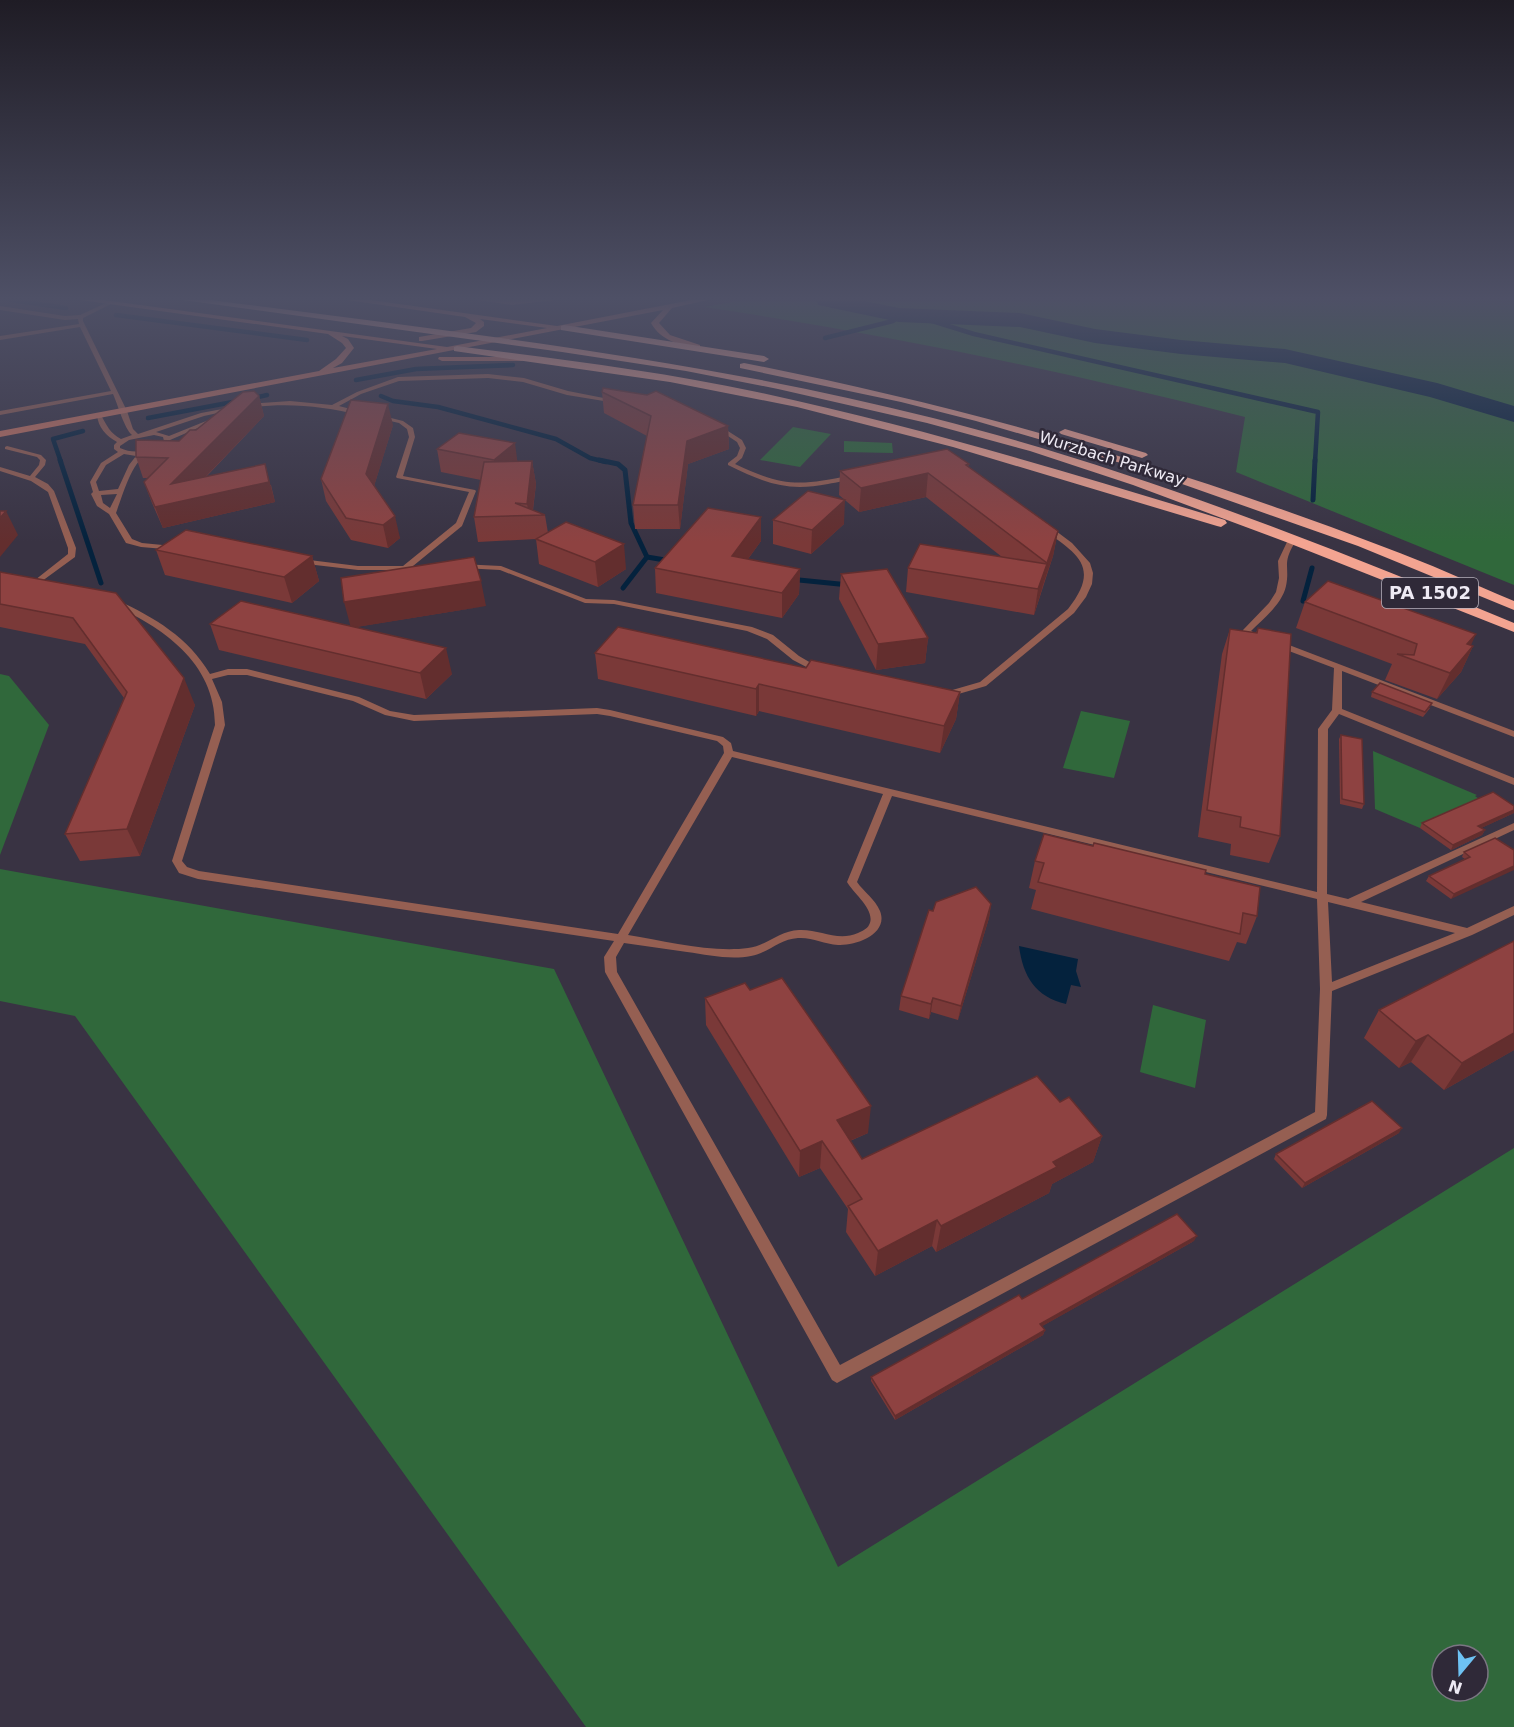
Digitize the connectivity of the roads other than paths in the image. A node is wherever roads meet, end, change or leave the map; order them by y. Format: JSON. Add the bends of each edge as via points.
{"nodes":[{"id":1,"x":109,"y":381,"type":"edge"},
{"id":2,"x":287,"y":381,"type":"edge"},
{"id":3,"x":394,"y":381,"type":"edge"},
{"id":4,"x":522,"y":381,"type":"edge"},
{"id":5,"x":676,"y":381,"type":"edge"},
{"id":6,"x":754,"y":381,"type":"edge"},
{"id":7,"x":819,"y":381,"type":"edge"},
{"id":8,"x":863,"y":381,"type":"edge"},
{"id":9,"x":114,"y":392,"type":"junction"},
{"id":10,"x":627,"y":403,"type":"edge"},
{"id":11,"x":335,"y":406,"type":"junction"},
{"id":12,"x":234,"y":409,"type":"junction"},
{"id":13,"x":124,"y":411,"type":"junction"},
{"id":14,"x":0,"y":413,"type":"edge"},
{"id":15,"x":99,"y":416,"type":"junction"},
{"id":16,"x":190,"y":418,"type":"junction"},
{"id":17,"x":708,"y":423,"type":"edge"},
{"id":18,"x":204,"y":424,"type":"junction"},
{"id":19,"x":145,"y":433,"type":"junction"},
{"id":20,"x":1,"y":434,"type":"edge"},
{"id":21,"x":136,"y":435,"type":"junction"},
{"id":22,"x":168,"y":439,"type":"junction"},
{"id":23,"x":120,"y":441,"type":"junction"},
{"id":24,"x":7,"y":448,"type":"junction"},
{"id":25,"x":122,"y":452,"type":"junction"},
{"id":26,"x":143,"y":452,"type":"junction"},
{"id":27,"x":0,"y":455,"type":"edge"},
{"id":28,"x":0,"y":469,"type":"edge"},
{"id":29,"x":858,"y":475,"type":"edge"},
{"id":30,"x":32,"y":477,"type":"junction"},
{"id":31,"x":120,"y":491,"type":"junction"},
{"id":32,"x":95,"y":494,"type":"junction"},
{"id":33,"x":112,"y":513,"type":"junction"},
{"id":34,"x":1035,"y":520,"type":"edge"},
{"id":35,"x":1364,"y":543,"type":"junction"},
{"id":36,"x":1290,"y":544,"type":"junction"},
{"id":37,"x":180,"y":548,"type":"edge"},
{"id":38,"x":288,"y":559,"type":"edge"},
{"id":39,"x":1346,"y":561,"type":"junction"},
{"id":40,"x":457,"y":566,"type":"edge"},
{"id":41,"x":426,"y":567,"type":"edge"},
{"id":42,"x":405,"y":568,"type":"junction"},
{"id":43,"x":56,"y":586,"type":"edge"},
{"id":44,"x":100,"y":597,"type":"edge"},
{"id":45,"x":1514,"y":606,"type":"edge"},
{"id":46,"x":1514,"y":628,"type":"edge"},
{"id":47,"x":1338,"y":667,"type":"junction"},
{"id":48,"x":824,"y":672,"type":"edge"},
{"id":49,"x":208,"y":677,"type":"junction"},
{"id":50,"x":938,"y":695,"type":"edge"},
{"id":51,"x":1337,"y":710,"type":"junction"},
{"id":52,"x":1514,"y":734,"type":"edge"},
{"id":53,"x":729,"y":753,"type":"junction"},
{"id":54,"x":1514,"y":782,"type":"edge"},
{"id":55,"x":889,"y":792,"type":"junction"},
{"id":56,"x":1514,"y":826,"type":"edge"},
{"id":57,"x":1322,"y":897,"type":"junction"},
{"id":58,"x":1349,"y":903,"type":"junction"},
{"id":59,"x":1514,"y":910,"type":"edge"},
{"id":60,"x":1468,"y":932,"type":"junction"},
{"id":61,"x":621,"y":938,"type":"junction"},
{"id":62,"x":1326,"y":989,"type":"junction"}],
"edges":[{"from":1,"to":9,"type":"lane"},
{"from":2,"to":13,"type":"main road"},
{"from":3,"to":11,"type":"lane"},
{"from":4,"to":10,"type":"lane"},
{"from":5,"to":36,"type":"highway","via":[[807,407],[1083,481]]},
{"from":6,"to":39,"type":"highway","name":"Wurzbach Parkway","number":"PA 1502","via":[[933,422],[1118,475],[1209,506]]},
{"from":7,"to":35,"type":"highway","name":"Wurzbach Parkway","number":"PA 1502","via":[[1019,430],[1207,488]]},
{"from":8,"to":35,"type":"highway","via":[[1098,440],[1198,472]]},
{"from":9,"to":13,"type":"lane"},
{"from":9,"to":14,"type":"lane"},
{"from":11,"to":12,"type":"lane","via":[[269,403]]},
{"from":11,"to":42,"type":"lane","via":[[401,422],[410,428],[412,437],[399,477],[472,491],[459,524]]},
{"from":12,"to":16,"type":"lane"},
{"from":12,"to":18,"type":"lane"},
{"from":13,"to":15,"type":"main road"},
{"from":13,"to":21,"type":"lane","via":[[130,430]]},
{"from":15,"to":20,"type":"main road"},
{"from":15,"to":23,"type":"lane","via":[[105,431]]},
{"from":16,"to":18,"type":"lane"},
{"from":16,"to":19,"type":"lane"},
{"from":17,"to":29,"type":"lane","via":[[740,441],[740,457],[730,464],[779,486],[812,486]]},
{"from":18,"to":22,"type":"lane"},
{"from":19,"to":21,"type":"lane"},
{"from":19,"to":22,"type":"lane","via":[[161,434]]},
{"from":20,"to":24,"type":"lane"},
{"from":21,"to":23,"type":"lane"},
{"from":22,"to":26,"type":"lane","via":[[158,448]]},
{"from":23,"to":25,"type":"lane","via":[[117,449]]},
{"from":24,"to":27,"type":"lane"},
{"from":24,"to":30,"type":"lane","via":[[43,460]]},
{"from":25,"to":26,"type":"lane"},
{"from":25,"to":32,"type":"lane","via":[[103,464],[96,474]]},
{"from":26,"to":31,"type":"lane"},
{"from":28,"to":30,"type":"lane"},
{"from":30,"to":43,"type":"lane","via":[[51,491],[72,548],[65,563],[33,582]]},
{"from":31,"to":32,"type":"lane"},
{"from":31,"to":33,"type":"lane"},
{"from":32,"to":33,"type":"lane"},
{"from":33,"to":37,"type":"lane","via":[[129,541]]},
{"from":34,"to":50,"type":"lane","via":[[1084,559],[1090,572],[1083,598],[983,684]]},
{"from":35,"to":45,"type":"highway","name":"Wurzbach Parkway","number":"PA 1502"},
{"from":36,"to":39,"type":"highway"},
{"from":36,"to":47,"type":"lane","via":[[1282,557],[1282,586],[1276,599],[1246,632]]},
{"from":38,"to":42,"type":"lane","via":[[358,568]]},
{"from":39,"to":46,"type":"highway","name":"Wurzbach Parkway","number":"PA 1502"},
{"from":40,"to":48,"type":"lane","via":[[501,568],[585,601],[614,602],[749,629],[770,637],[792,660]]},
{"from":41,"to":42,"type":"lane"},
{"from":44,"to":49,"type":"lane","via":[[145,615],[173,633],[196,656]]},
{"from":47,"to":51,"type":"lane"},
{"from":47,"to":52,"type":"lane"},
{"from":49,"to":53,"type":"lane","via":[[247,672],[414,718],[610,712],[720,739],[728,745]]},
{"from":49,"to":61,"type":"lane","via":[[220,709],[220,725],[177,861],[183,870]]},
{"from":51,"to":54,"type":"lane"},
{"from":51,"to":57,"type":"lane","via":[[1323,729]]},
{"from":53,"to":55,"type":"lane"},
{"from":53,"to":61,"type":"lane"},
{"from":55,"to":57,"type":"lane"},
{"from":55,"to":61,"type":"lane","via":[[852,882],[874,908],[876,920],[870,932],[841,943],[789,935],[756,951],[740,953]]},
{"from":56,"to":58,"type":"lane"},
{"from":57,"to":58,"type":"lane"},
{"from":57,"to":62,"type":"lane"},
{"from":58,"to":60,"type":"lane"},
{"from":59,"to":60,"type":"lane"},
{"from":60,"to":62,"type":"lane"},
{"from":61,"to":62,"type":"lane","via":[[610,957],[611,972],[837,1375],[1321,1115]]}]}
